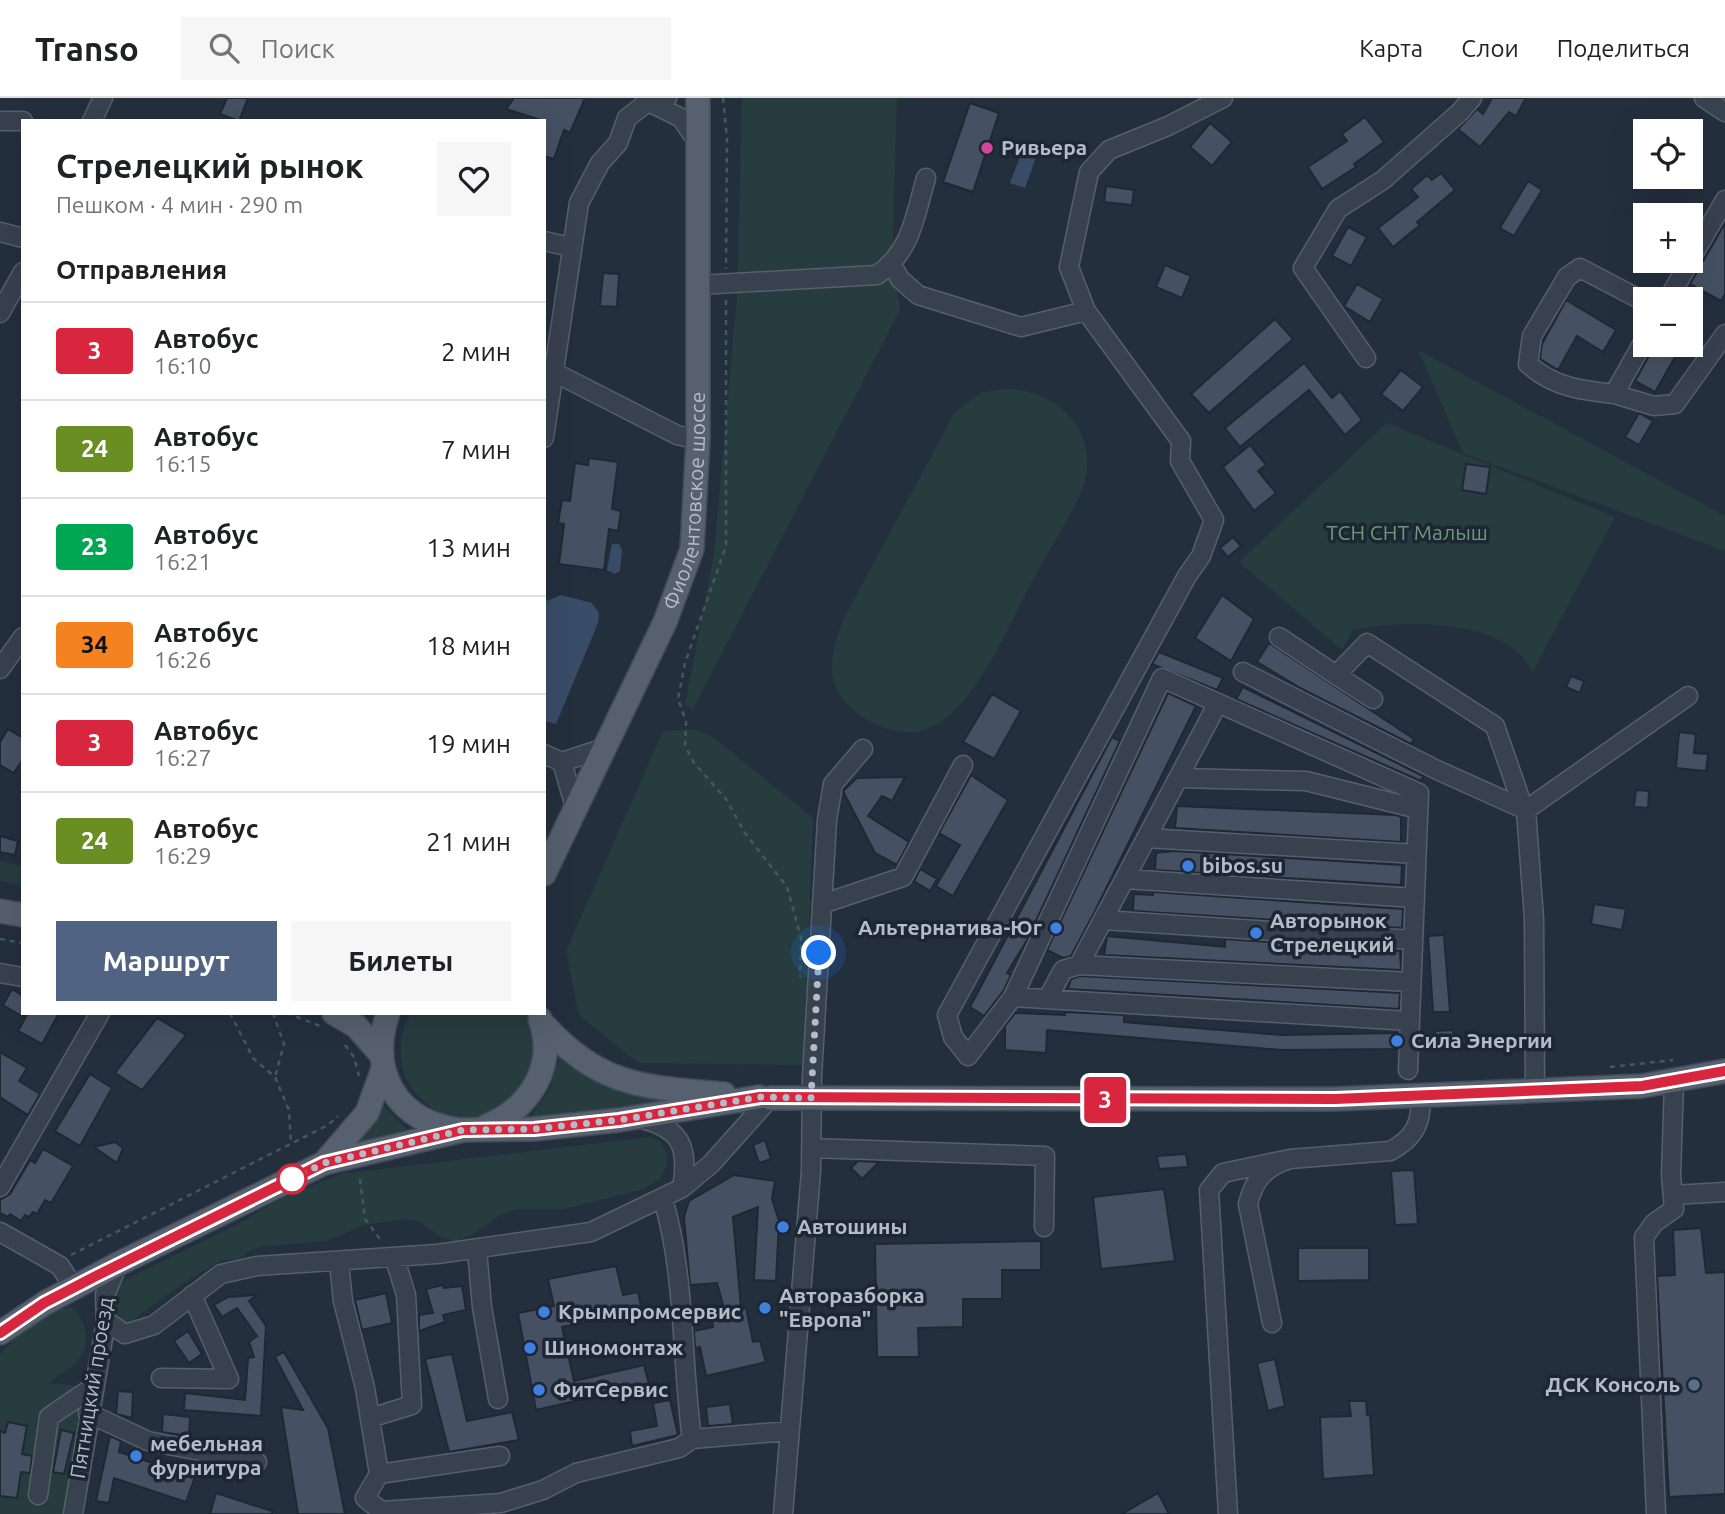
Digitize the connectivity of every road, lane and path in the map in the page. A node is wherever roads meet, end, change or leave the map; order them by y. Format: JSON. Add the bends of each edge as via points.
{"nodes":[{"id":1,"x":103,"y":98,"type":"edge"},
{"id":2,"x":667,"y":98,"type":"edge"},
{"id":3,"x":698,"y":98,"type":"edge"},
{"id":4,"x":723,"y":98,"type":"edge"},
{"id":5,"x":1223,"y":98,"type":"edge"},
{"id":6,"x":1472,"y":98,"type":"edge"},
{"id":7,"x":1704,"y":98,"type":"edge"},
{"id":8,"x":642,"y":99,"type":"edge"},
{"id":9,"x":1725,"y":112,"type":"edge"},
{"id":10,"x":93,"y":119,"type":"edge"},
{"id":11,"x":0,"y":121,"type":"edge"},
{"id":12,"x":21,"y":121,"type":"edge"},
{"id":13,"x":697,"y":141,"type":"junction"},
{"id":14,"x":926,"y":178,"type":"dead end"},
{"id":15,"x":1725,"y":200,"type":"edge"},
{"id":16,"x":0,"y":232,"type":"edge"},
{"id":17,"x":21,"y":237,"type":"edge"},
{"id":18,"x":1703,"y":238,"type":"edge"},
{"id":19,"x":546,"y":241,"type":"edge"},
{"id":20,"x":570,"y":247,"type":"junction"},
{"id":21,"x":892,"y":265,"type":"junction"},
{"id":22,"x":21,"y":276,"type":"edge"},
{"id":23,"x":699,"y":285,"type":"junction"},
{"id":24,"x":726,"y":285,"type":"junction"},
{"id":25,"x":1633,"y":296,"type":"edge"},
{"id":26,"x":1086,"y":311,"type":"junction"},
{"id":27,"x":0,"y":313,"type":"edge"},
{"id":28,"x":1725,"y":334,"type":"edge"},
{"id":29,"x":1635,"y":357,"type":"edge"},
{"id":30,"x":1366,"y":359,"type":"dead end"},
{"id":31,"x":549,"y":370,"type":"edge"},
{"id":32,"x":1614,"y":394,"type":"junction"},
{"id":33,"x":546,"y":411,"type":"edge"},
{"id":34,"x":698,"y":440,"type":"junction"},
{"id":35,"x":1279,"y":637,"type":"dead end"},
{"id":36,"x":21,"y":640,"type":"edge"},
{"id":37,"x":0,"y":669,"type":"edge"},
{"id":38,"x":1243,"y":672,"type":"dead end"},
{"id":39,"x":1336,"y":675,"type":"junction"},
{"id":40,"x":1688,"y":696,"type":"dead end"},
{"id":41,"x":1373,"y":699,"type":"dead end"},
{"id":42,"x":1218,"y":703,"type":"junction"},
{"id":43,"x":604,"y":748,"type":"junction"},
{"id":44,"x":863,"y":749,"type":"dead end"},
{"id":45,"x":546,"y":755,"type":"edge"},
{"id":46,"x":562,"y":762,"type":"junction"},
{"id":47,"x":963,"y":765,"type":"dead end"},
{"id":48,"x":1178,"y":778,"type":"junction"},
{"id":49,"x":575,"y":807,"type":"junction"},
{"id":50,"x":1418,"y":809,"type":"junction"},
{"id":51,"x":1525,"y":809,"type":"junction"},
{"id":52,"x":1146,"y":838,"type":"junction"},
{"id":53,"x":1416,"y":854,"type":"junction"},
{"id":54,"x":546,"y":870,"type":"edge"},
{"id":55,"x":1125,"y":879,"type":"junction"},
{"id":56,"x":1415,"y":898,"type":"junction"},
{"id":57,"x":822,"y":904,"type":"junction"},
{"id":58,"x":0,"y":911,"type":"edge"},
{"id":59,"x":21,"y":915,"type":"edge"},
{"id":60,"x":1102,"y":920,"type":"junction"},
{"id":61,"x":0,"y":939,"type":"edge"},
{"id":62,"x":1413,"y":940,"type":"junction"},
{"id":63,"x":21,"y":943,"type":"edge"},
{"id":64,"x":1079,"y":965,"type":"junction"},
{"id":65,"x":0,"y":973,"type":"edge"},
{"id":66,"x":21,"y":976,"type":"edge"},
{"id":67,"x":1411,"y":982,"type":"junction"},
{"id":68,"x":799,"y":989,"type":"dead end"},
{"id":69,"x":1013,"y":997,"type":"junction"},
{"id":70,"x":1048,"y":998,"type":"junction"},
{"id":71,"x":99,"y":1015,"type":"edge"},
{"id":72,"x":231,"y":1015,"type":"edge"},
{"id":73,"x":274,"y":1015,"type":"edge"},
{"id":74,"x":299,"y":1015,"type":"edge"},
{"id":75,"x":387,"y":1015,"type":"edge"},
{"id":76,"x":539,"y":1018,"type":"edge"},
{"id":77,"x":328,"y":1020,"type":"edge"},
{"id":78,"x":1410,"y":1021,"type":"junction"},
{"id":79,"x":343,"y":1042,"type":"dead end"},
{"id":80,"x":1684,"y":1058,"type":"dead end"},
{"id":81,"x":381,"y":1061,"type":"junction"},
{"id":82,"x":1603,"y":1068,"type":"dead end"},
{"id":83,"x":1408,"y":1070,"type":"dead end"},
{"id":84,"x":1725,"y":1071,"type":"edge"},
{"id":85,"x":275,"y":1077,"type":"junction"},
{"id":86,"x":359,"y":1081,"type":"dead end"},
{"id":87,"x":1674,"y":1082,"type":"junction"},
{"id":88,"x":1535,"y":1091,"type":"junction"},
{"id":89,"x":1420,"y":1096,"type":"junction"},
{"id":90,"x":765,"y":1098,"type":"junction"},
{"id":91,"x":811,"y":1098,"type":"junction"},
{"id":92,"x":347,"y":1108,"type":"dead end"},
{"id":93,"x":635,"y":1118,"type":"junction"},
{"id":94,"x":473,"y":1129,"type":"junction"},
{"id":95,"x":291,"y":1144,"type":"junction"},
{"id":96,"x":811,"y":1148,"type":"junction"},
{"id":97,"x":1290,"y":1159,"type":"junction"},
{"id":98,"x":324,"y":1163,"type":"junction"},
{"id":99,"x":360,"y":1179,"type":"dead end"},
{"id":100,"x":0,"y":1186,"type":"edge"},
{"id":101,"x":682,"y":1188,"type":"junction"},
{"id":102,"x":1722,"y":1188,"type":"edge"},
{"id":103,"x":1673,"y":1195,"type":"junction"},
{"id":104,"x":663,"y":1199,"type":"junction"},
{"id":105,"x":1044,"y":1227,"type":"dead end"},
{"id":106,"x":0,"y":1232,"type":"edge"},
{"id":107,"x":477,"y":1250,"type":"junction"},
{"id":108,"x":67,"y":1257,"type":"dead end"},
{"id":109,"x":395,"y":1259,"type":"junction"},
{"id":110,"x":339,"y":1263,"type":"junction"},
{"id":111,"x":118,"y":1265,"type":"junction"},
{"id":112,"x":74,"y":1288,"type":"junction"},
{"id":113,"x":192,"y":1295,"type":"junction"},
{"id":114,"x":106,"y":1321,"type":"junction"},
{"id":115,"x":1272,"y":1323,"type":"dead end"},
{"id":116,"x":0,"y":1333,"type":"edge"},
{"id":117,"x":161,"y":1378,"type":"dead end"},
{"id":118,"x":93,"y":1387,"type":"junction"},
{"id":119,"x":498,"y":1399,"type":"dead end"},
{"id":120,"x":88,"y":1413,"type":"junction"},
{"id":121,"x":370,"y":1418,"type":"junction"},
{"id":122,"x":789,"y":1431,"type":"junction"},
{"id":123,"x":692,"y":1439,"type":"junction"},
{"id":124,"x":500,"y":1456,"type":"dead end"},
{"id":125,"x":257,"y":1462,"type":"dead end"},
{"id":126,"x":379,"y":1474,"type":"junction"},
{"id":127,"x":38,"y":1495,"type":"dead end"},
{"id":128,"x":73,"y":1514,"type":"edge"},
{"id":129,"x":783,"y":1514,"type":"edge"},
{"id":130,"x":1228,"y":1514,"type":"edge"},
{"id":131,"x":1656,"y":1514,"type":"edge"}],
"edges":[{"from":1,"to":10,"type":"street"},
{"from":2,"to":8,"type":"street"},
{"from":3,"to":13,"type":"main road","name":"Фиолентовское шоссе"},
{"from":4,"to":24,"type":"path"},
{"from":5,"to":26,"type":"street","via":[[1109,150],[1089,172],[1069,267]]},
{"from":6,"to":30,"type":"street","via":[[1383,180],[1338,209],[1303,268]]},
{"from":7,"to":9,"type":"street"},
{"from":8,"to":13,"type":"street","via":[[681,118]]},
{"from":8,"to":20,"type":"street","via":[[579,203]]},
{"from":11,"to":12,"type":"street"},
{"from":13,"to":23,"type":"main road","name":"Фиолентовское шоссе"},
{"from":14,"to":21,"type":"street","via":[[904,251]]},
{"from":15,"to":18,"type":"street"},
{"from":16,"to":17,"type":"street"},
{"from":19,"to":20,"type":"street"},
{"from":20,"to":31,"type":"street"},
{"from":21,"to":24,"type":"street","via":[[877,275]]},
{"from":21,"to":26,"type":"street","via":[[918,295],[1021,327]]},
{"from":22,"to":27,"type":"street"},
{"from":23,"to":24,"type":"street"},
{"from":23,"to":34,"type":"main road","name":"Фиолентовское шоссе"},
{"from":24,"to":68,"type":"path","via":[[726,546],[685,663],[678,699],[686,721],[685,746],[694,763],[726,799],[745,833],[787,887],[801,938]]},
{"from":25,"to":32,"type":"street","via":[[1580,268],[1567,277],[1532,335],[1528,364],[1547,381]]},
{"from":26,"to":69,"type":"street","via":[[1181,441],[1180,461],[1214,520],[1201,556],[947,1015],[953,1037],[968,1056]]},
{"from":28,"to":32,"type":"street","via":[[1675,404],[1654,406]]},
{"from":29,"to":32,"type":"street"},
{"from":31,"to":33,"type":"street"},
{"from":31,"to":34,"type":"street","via":[[677,435]]},
{"from":34,"to":43,"type":"main road","name":"Фиолентовское шоссе","via":[[692,549],[664,622]]},
{"from":35,"to":39,"type":"street"},
{"from":36,"to":37,"type":"street"},
{"from":38,"to":51,"type":"street"},
{"from":39,"to":41,"type":"street"},
{"from":39,"to":51,"type":"street","via":[[1367,643],[1495,726]]},
{"from":40,"to":51,"type":"street"},
{"from":42,"to":48,"type":"street"},
{"from":42,"to":50,"type":"street","via":[[1419,793]]},
{"from":42,"to":69,"type":"street","via":[[1163,678]]},
{"from":43,"to":46,"type":"street"},
{"from":43,"to":49,"type":"main road","name":"Фиолентовское шоссе"},
{"from":44,"to":57,"type":"street","via":[[833,784]]},
{"from":45,"to":46,"type":"street"},
{"from":46,"to":49,"type":"street"},
{"from":47,"to":57,"type":"street","via":[[903,877]]},
{"from":48,"to":50,"type":"street","via":[[1306,781]]},
{"from":48,"to":52,"type":"street"},
{"from":49,"to":54,"type":"main road","name":"Фиолентовское шоссе"},
{"from":50,"to":53,"type":"street"},
{"from":51,"to":88,"type":"street","via":[[1534,919]]},
{"from":52,"to":53,"type":"street"},
{"from":52,"to":55,"type":"street"},
{"from":53,"to":56,"type":"street"},
{"from":55,"to":56,"type":"street"},
{"from":55,"to":60,"type":"street"},
{"from":56,"to":62,"type":"street"},
{"from":57,"to":91,"type":"street"},
{"from":58,"to":59,"type":"main road"},
{"from":60,"to":62,"type":"street"},
{"from":60,"to":64,"type":"street"},
{"from":61,"to":63,"type":"path"},
{"from":62,"to":67,"type":"street"},
{"from":64,"to":67,"type":"street"},
{"from":64,"to":70,"type":"street","via":[[1063,970]]},
{"from":65,"to":66,"type":"street"},
{"from":67,"to":78,"type":"street"},
{"from":69,"to":70,"type":"street"},
{"from":70,"to":78,"type":"street"},
{"from":71,"to":100,"type":"street"},
{"from":72,"to":85,"type":"path","via":[[253,1058]]},
{"from":73,"to":85,"type":"path","via":[[284,1044]]},
{"from":74,"to":77,"type":"path"},
{"from":75,"to":81,"type":"main road"},
{"from":76,"to":90,"type":"main road","via":[[570,1052],[621,1081],[646,1088]]},
{"from":76,"to":94,"type":"main road","via":[[544,1056],[535,1087],[505,1119]]},
{"from":77,"to":81,"type":"main road","via":[[356,1026]]},
{"from":78,"to":83,"type":"street"},
{"from":79,"to":86,"type":"path","via":[[354,1057]]},
{"from":80,"to":82,"type":"path"},
{"from":81,"to":94,"type":"main road","via":[[391,1089],[413,1112],[442,1127]]},
{"from":81,"to":98,"type":"main road","via":[[367,1113]]},
{"from":84,"to":87,"type":"main road"},
{"from":85,"to":95,"type":"path","via":[[289,1110]]},
{"from":87,"to":88,"type":"main road"},
{"from":87,"to":103,"type":"street"},
{"from":88,"to":89,"type":"main road"},
{"from":89,"to":91,"type":"main road"},
{"from":89,"to":97,"type":"street","via":[[1419,1123],[1402,1145],[1390,1151]]},
{"from":90,"to":91,"type":"main road"},
{"from":90,"to":93,"type":"main road"},
{"from":90,"to":101,"type":"street","via":[[711,1164]]},
{"from":91,"to":96,"type":"street"},
{"from":92,"to":95,"type":"path","via":[[328,1125]]},
{"from":93,"to":94,"type":"main road","via":[[534,1129]]},
{"from":93,"to":101,"type":"street","via":[[670,1131],[684,1146]]},
{"from":94,"to":98,"type":"main road"},
{"from":95,"to":108,"type":"path"},
{"from":96,"to":105,"type":"street","via":[[1045,1156]]},
{"from":96,"to":122,"type":"street"},
{"from":97,"to":115,"type":"street","via":[[1261,1174],[1248,1204]]},
{"from":97,"to":130,"type":"street","via":[[1223,1174],[1209,1190]]},
{"from":98,"to":111,"type":"main road"},
{"from":99,"to":109,"type":"path","via":[[365,1219]]},
{"from":101,"to":104,"type":"street"},
{"from":102,"to":103,"type":"street"},
{"from":103,"to":131,"type":"street","via":[[1674,1209],[1644,1237]]},
{"from":104,"to":107,"type":"street","via":[[591,1232]]},
{"from":104,"to":123,"type":"street","via":[[674,1236]]},
{"from":106,"to":112,"type":"street","via":[[60,1266]]},
{"from":107,"to":109,"type":"street"},
{"from":107,"to":119,"type":"street"},
{"from":109,"to":110,"type":"street"},
{"from":109,"to":121,"type":"street","via":[[406,1295],[412,1405]]},
{"from":110,"to":113,"type":"street","via":[[257,1266],[221,1274]]},
{"from":110,"to":121,"type":"street","via":[[343,1301]]},
{"from":111,"to":112,"type":"main road"},
{"from":111,"to":114,"type":"street","name":"Пятницкий проезд","via":[[105,1295]]},
{"from":112,"to":116,"type":"main road"},
{"from":113,"to":114,"type":"street","via":[[154,1325],[125,1334]]},
{"from":113,"to":117,"type":"street","via":[[229,1379]]},
{"from":114,"to":118,"type":"street","name":"Пятницкий проезд"},
{"from":118,"to":120,"type":"street","name":"Пятницкий проезд"},
{"from":118,"to":127,"type":"street","via":[[49,1416]]},
{"from":120,"to":125,"type":"street","via":[[148,1441]]},
{"from":120,"to":128,"type":"street","name":"Пятницкий проезд"},
{"from":121,"to":126,"type":"street"},
{"from":122,"to":123,"type":"street"},
{"from":122,"to":129,"type":"street"},
{"from":123,"to":126,"type":"street","via":[[679,1448],[576,1473],[543,1490],[501,1503],[382,1511],[365,1498]]},
{"from":124,"to":126,"type":"street"}]}
